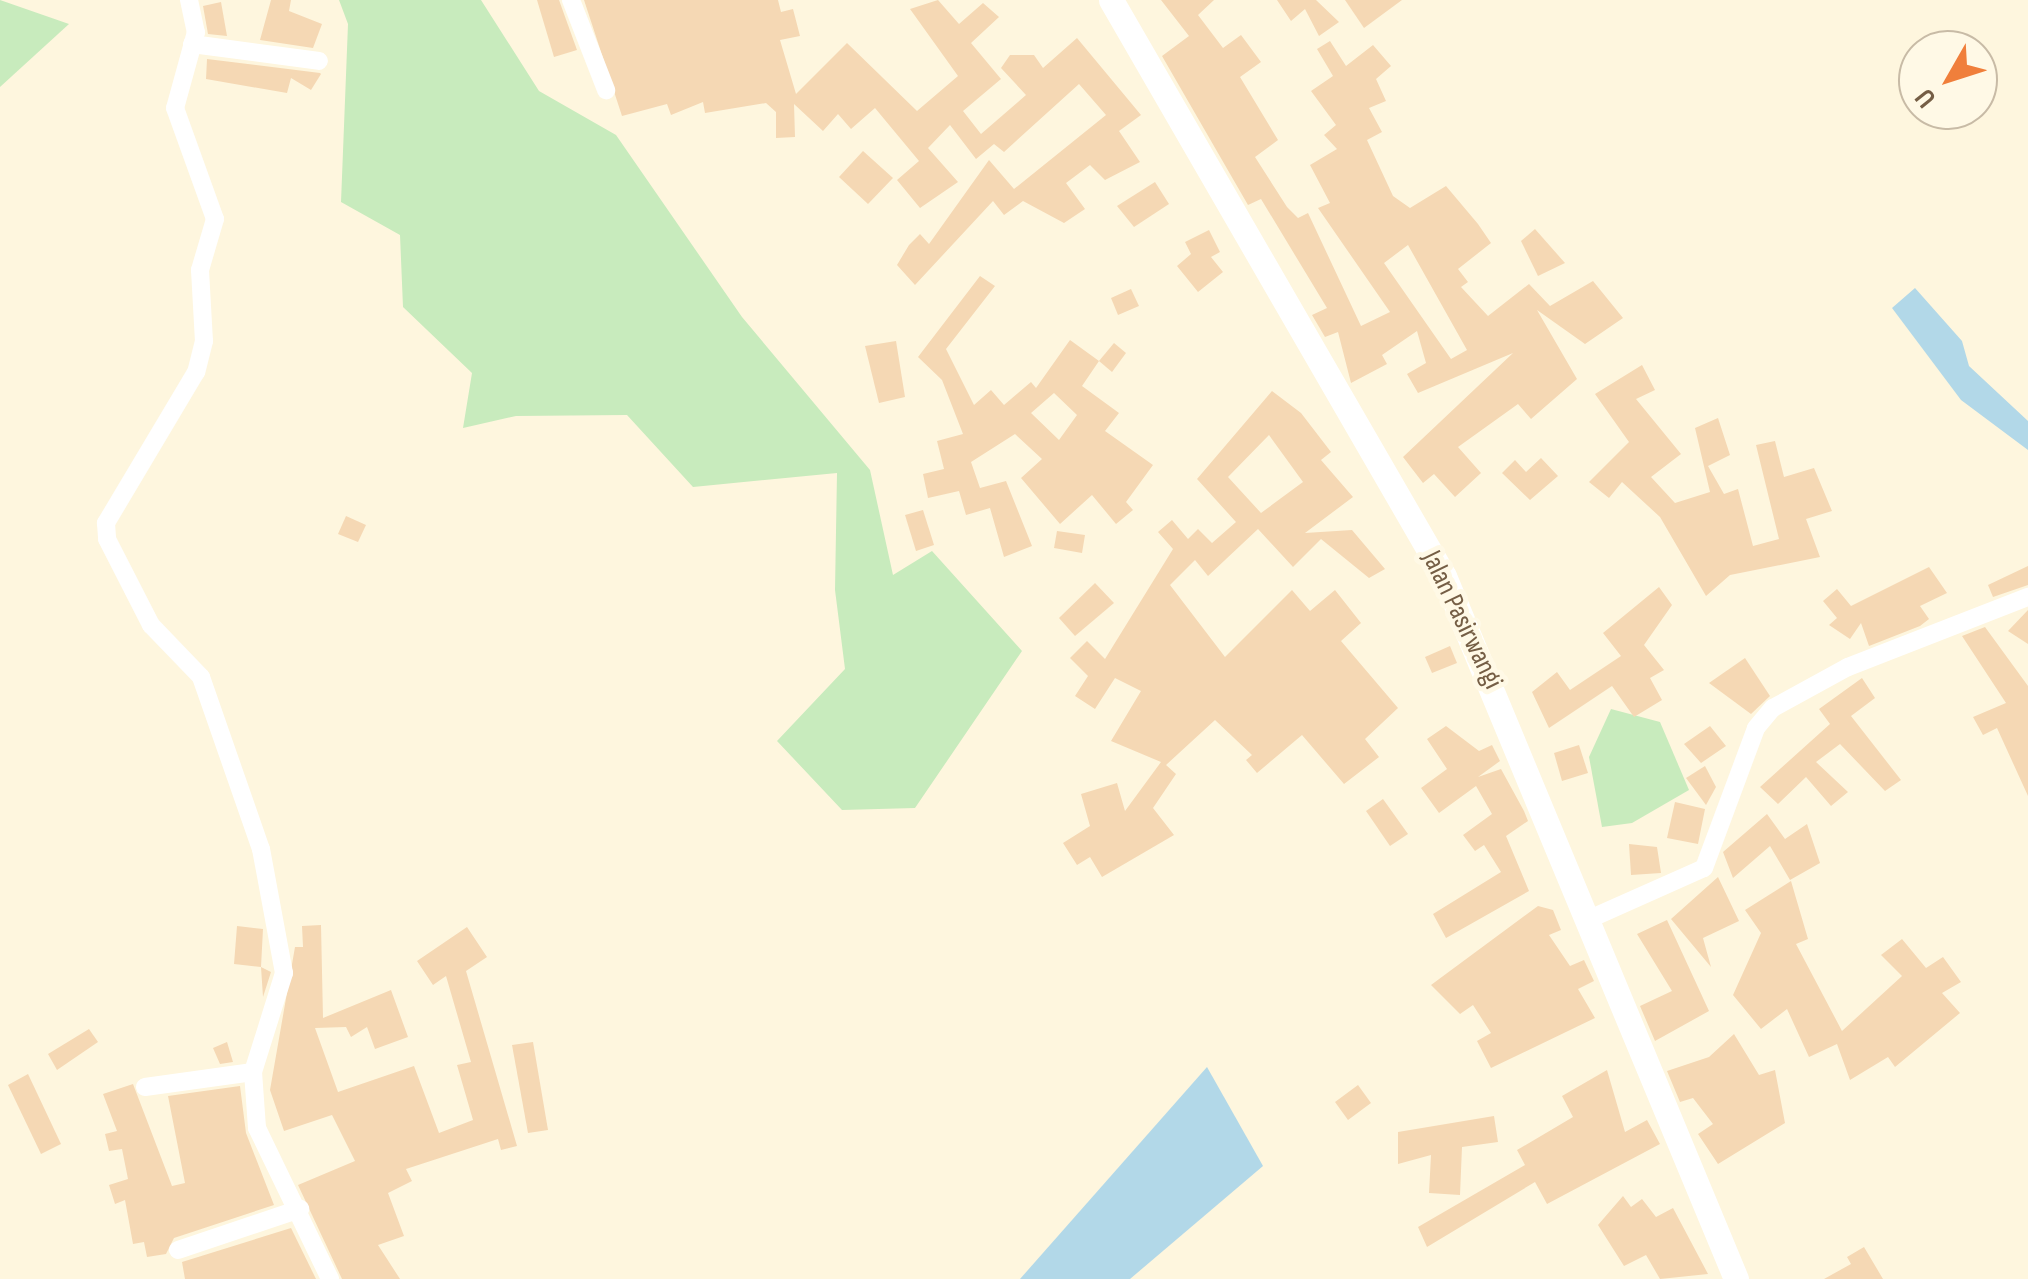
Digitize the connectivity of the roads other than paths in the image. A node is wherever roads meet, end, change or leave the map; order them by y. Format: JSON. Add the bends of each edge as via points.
{"nodes":[{"id":1,"x":189,"y":0,"type":"edge"},
{"id":2,"x":571,"y":0,"type":"edge"},
{"id":3,"x":1110,"y":0,"type":"edge"},
{"id":4,"x":192,"y":44,"type":"junction"},
{"id":5,"x":319,"y":61,"type":"dead end"},
{"id":6,"x":606,"y":90,"type":"dead end"},
{"id":7,"x":2028,"y":597,"type":"edge"},
{"id":8,"x":1585,"y":922,"type":"junction"},
{"id":9,"x":253,"y":1072,"type":"junction"},
{"id":10,"x":146,"y":1087,"type":"dead end"},
{"id":11,"x":300,"y":1210,"type":"junction"},
{"id":12,"x":178,"y":1250,"type":"dead end"},
{"id":13,"x":330,"y":1279,"type":"edge"},
{"id":14,"x":1736,"y":1279,"type":"edge"}],
"edges":[{"from":1,"to":4,"type":"street"},
{"from":2,"to":6,"type":"street"},
{"from":3,"to":8,"type":"street","name":"Jalan Pasirwangi","via":[[1444,576]]},
{"from":4,"to":5,"type":"street"},
{"from":4,"to":9,"type":"street","via":[[175,108],[215,219],[200,270],[204,340],[196,372],[106,523],[106,540],[151,626],[201,677],[261,849],[284,973]]},
{"from":7,"to":8,"type":"street","via":[[1848,666],[1773,708],[1756,728],[1704,868]]},
{"from":8,"to":14,"type":"street","name":"Jalan Pasirwangi"},
{"from":9,"to":10,"type":"street"},
{"from":9,"to":11,"type":"street","via":[[257,1128]]},
{"from":11,"to":12,"type":"street"},
{"from":11,"to":13,"type":"street"}]}
